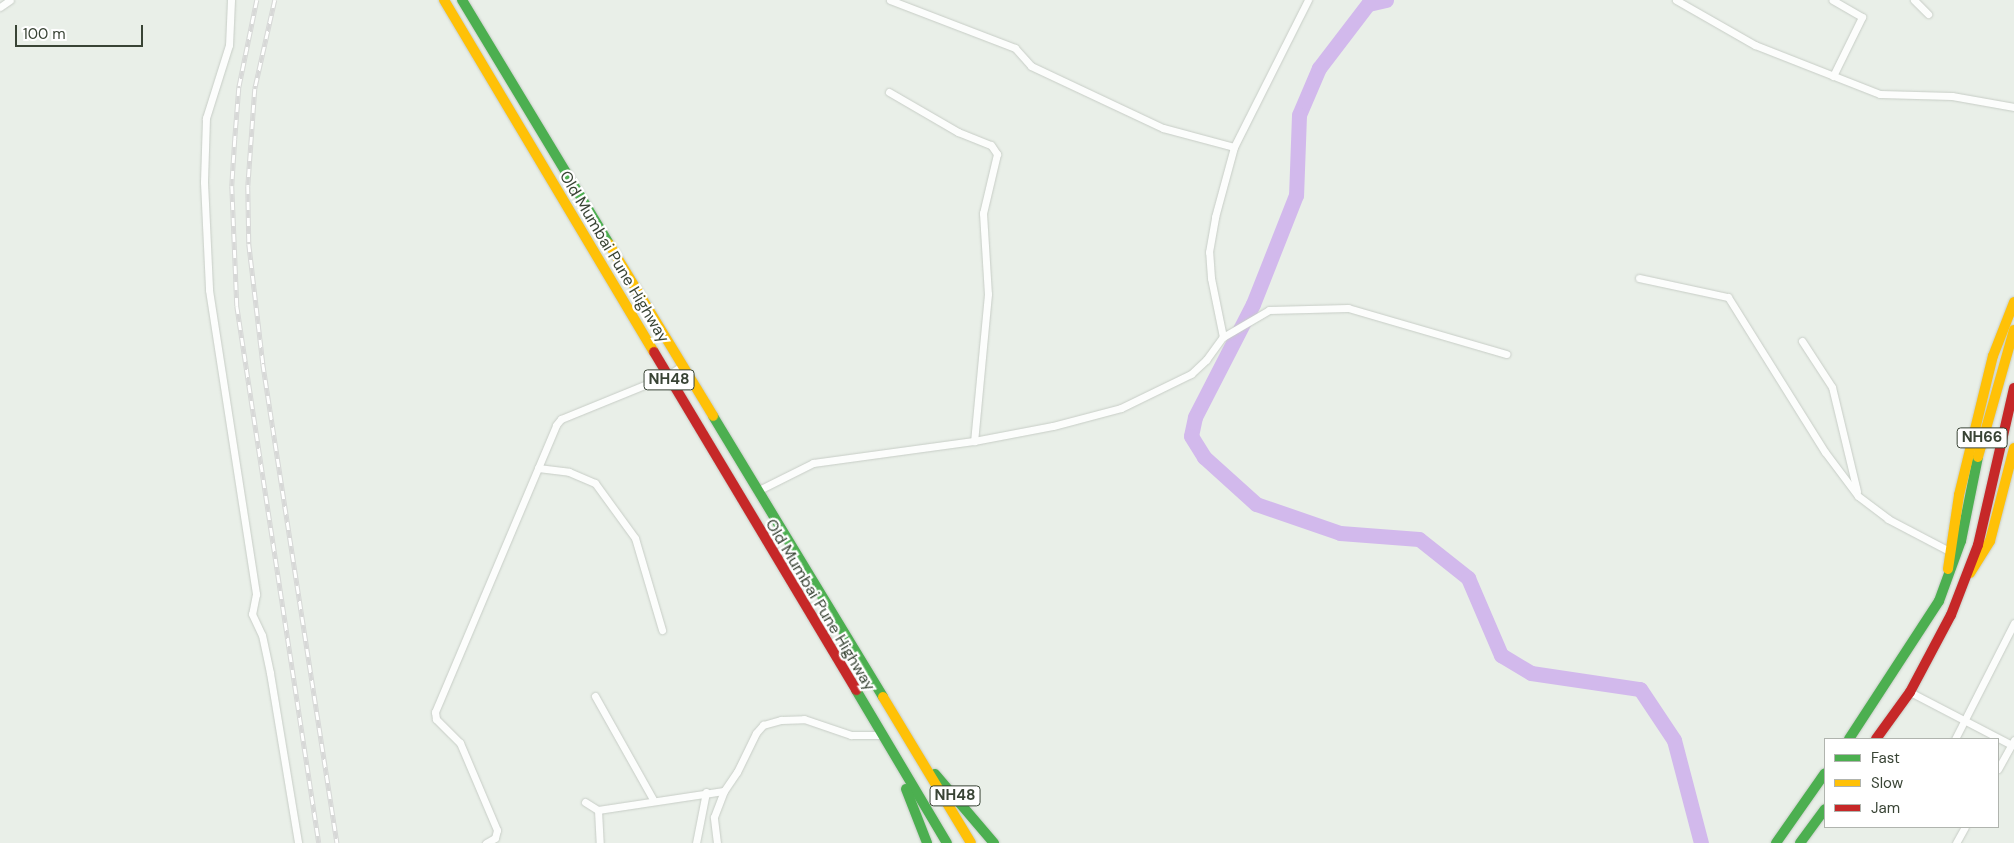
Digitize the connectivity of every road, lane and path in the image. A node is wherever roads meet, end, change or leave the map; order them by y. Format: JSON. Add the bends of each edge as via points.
{"nodes":[{"id":1,"x":10,"y":0,"type":"edge"},
{"id":2,"x":232,"y":0,"type":"edge"},
{"id":3,"x":444,"y":0,"type":"edge"},
{"id":4,"x":462,"y":0,"type":"edge"},
{"id":5,"x":890,"y":0,"type":"edge"},
{"id":6,"x":1308,"y":0,"type":"edge"},
{"id":7,"x":1676,"y":0,"type":"edge"},
{"id":8,"x":1833,"y":0,"type":"edge"},
{"id":9,"x":1914,"y":0,"type":"edge"},
{"id":10,"x":0,"y":7,"type":"edge"},
{"id":11,"x":1928,"y":14,"type":"dead end"},
{"id":12,"x":1832,"y":76,"type":"junction"},
{"id":13,"x":889,"y":92,"type":"dead end"},
{"id":14,"x":2014,"y":106,"type":"edge"},
{"id":15,"x":1234,"y":147,"type":"junction"},
{"id":16,"x":1639,"y":278,"type":"dead end"},
{"id":17,"x":2014,"y":302,"type":"edge"},
{"id":18,"x":2014,"y":330,"type":"edge"},
{"id":19,"x":1226,"y":335,"type":"junction"},
{"id":20,"x":1802,"y":341,"type":"dead end"},
{"id":21,"x":1506,"y":354,"type":"dead end"},
{"id":22,"x":682,"y":366,"type":"junction"},
{"id":23,"x":667,"y":376,"type":"junction"},
{"id":24,"x":2014,"y":388,"type":"edge"},
{"id":25,"x":974,"y":441,"type":"junction"},
{"id":26,"x":2014,"y":448,"type":"edge"},
{"id":27,"x":538,"y":468,"type":"junction"},
{"id":28,"x":757,"y":491,"type":"junction"},
{"id":29,"x":1858,"y":496,"type":"junction"},
{"id":30,"x":1949,"y":551,"type":"junction"},
{"id":31,"x":1947,"y":580,"type":"junction"},
{"id":32,"x":1963,"y":583,"type":"junction"},
{"id":33,"x":2014,"y":623,"type":"edge"},
{"id":34,"x":662,"y":630,"type":"dead end"},
{"id":35,"x":1910,"y":692,"type":"junction"},
{"id":36,"x":595,"y":696,"type":"dead end"},
{"id":37,"x":1966,"y":722,"type":"junction"},
{"id":38,"x":880,"y":736,"type":"junction"},
{"id":39,"x":1850,"y":738,"type":"edge"},
{"id":40,"x":1877,"y":738,"type":"edge"},
{"id":41,"x":1956,"y":738,"type":"edge"},
{"id":42,"x":2013,"y":742,"type":"edge"},
{"id":43,"x":913,"y":750,"type":"junction"},
{"id":44,"x":895,"y":761,"type":"junction"},
{"id":45,"x":1999,"y":767,"type":"edge"},
{"id":46,"x":1824,"y":774,"type":"edge"},
{"id":47,"x":724,"y":791,"type":"junction"},
{"id":48,"x":706,"y":792,"type":"junction"},
{"id":49,"x":654,"y":801,"type":"junction"},
{"id":50,"x":585,"y":802,"type":"dead end"},
{"id":51,"x":598,"y":810,"type":"junction"},
{"id":52,"x":1824,"y":810,"type":"edge"},
{"id":53,"x":1964,"y":828,"type":"edge"},
{"id":54,"x":971,"y":842,"type":"edge"},
{"id":55,"x":298,"y":843,"type":"edge"},
{"id":56,"x":486,"y":843,"type":"edge"},
{"id":57,"x":600,"y":843,"type":"edge"},
{"id":58,"x":696,"y":843,"type":"edge"},
{"id":59,"x":717,"y":843,"type":"edge"},
{"id":60,"x":927,"y":843,"type":"edge"},
{"id":61,"x":947,"y":843,"type":"edge"},
{"id":62,"x":994,"y":843,"type":"edge"},
{"id":63,"x":1776,"y":843,"type":"edge"},
{"id":64,"x":1800,"y":843,"type":"edge"},
{"id":65,"x":1956,"y":843,"type":"edge"}],
"edges":[{"from":1,"to":10,"type":"street"},
{"from":2,"to":55,"type":"street","via":[[229,45],[206,118],[204,182],[209,290],[256,594],[252,614],[262,635],[270,673]]},
{"from":3,"to":23,"type":"main road","name":"Old Mumbai Pune Highway","number":"NH48"},
{"from":4,"to":22,"type":"main road","name":"Old Mumbai Pune Highway","number":"NH48"},
{"from":5,"to":15,"type":"street","via":[[1015,48],[1030,66],[1163,128]]},
{"from":6,"to":15,"type":"street"},
{"from":7,"to":12,"type":"street","via":[[1755,45]]},
{"from":8,"to":12,"type":"street","via":[[1858,13],[1862,22]]},
{"from":9,"to":11,"type":"street"},
{"from":12,"to":14,"type":"street","via":[[1891,96],[1952,96]]},
{"from":13,"to":25,"type":"street","via":[[958,132],[990,145],[998,154],[983,213],[988,294]]},
{"from":15,"to":19,"type":"street","via":[[1215,216],[1209,252],[1211,278]]},
{"from":16,"to":29,"type":"street","via":[[1728,297],[1824,452]]},
{"from":17,"to":30,"type":"main road","via":[[1993,356],[1959,495]]},
{"from":18,"to":31,"type":"main road","number":"NH66","via":[[1980,446],[1961,541]]},
{"from":19,"to":21,"type":"street","via":[[1269,310],[1348,308]]},
{"from":19,"to":25,"type":"street","via":[[1191,374],[1121,408],[1053,426]]},
{"from":20,"to":29,"type":"street","via":[[1832,387]]},
{"from":22,"to":23,"type":"street"},
{"from":22,"to":28,"type":"main road","name":"Old Mumbai Pune Highway","number":"NH48"},
{"from":23,"to":27,"type":"street","via":[[561,419],[550,434]]},
{"from":23,"to":38,"type":"main road","name":"Old Mumbai Pune Highway","number":"NH48"},
{"from":24,"to":32,"type":"main road","number":"NH66","via":[[1978,545]]},
{"from":25,"to":28,"type":"street","via":[[813,464]]},
{"from":26,"to":32,"type":"main road","via":[[1990,541]]},
{"from":27,"to":34,"type":"street","via":[[569,472],[595,482],[635,538]]},
{"from":27,"to":56,"type":"street","via":[[435,712],[436,719],[460,744],[497,830],[495,838]]},
{"from":28,"to":43,"type":"main road","name":"Old Mumbai Pune Highway","number":"NH48"},
{"from":29,"to":30,"type":"street","via":[[1888,519]]},
{"from":30,"to":31,"type":"main road"},
{"from":31,"to":39,"type":"main road","number":"NH66","via":[[1934,609]]},
{"from":32,"to":35,"type":"main road","number":"NH66","via":[[1951,615]]},
{"from":33,"to":37,"type":"street"},
{"from":35,"to":37,"type":"street"},
{"from":35,"to":40,"type":"main road","number":"NH66"},
{"from":36,"to":49,"type":"street"},
{"from":37,"to":41,"type":"street"},
{"from":37,"to":42,"type":"street"},
{"from":38,"to":44,"type":"main road","name":"Old Mumbai Pune Highway","number":"NH48"},
{"from":38,"to":47,"type":"street","via":[[851,735],[804,720],[781,720],[764,725],[756,733]]},
{"from":42,"to":45,"type":"street"},
{"from":43,"to":54,"type":"main road"},
{"from":43,"to":62,"type":"main road","number":"NH48"},
{"from":44,"to":60,"type":"main road","number":"NH48"},
{"from":44,"to":61,"type":"main road"},
{"from":46,"to":63,"type":"main road"},
{"from":47,"to":48,"type":"street"},
{"from":47,"to":59,"type":"street","via":[[714,817]]},
{"from":48,"to":49,"type":"street"},
{"from":48,"to":58,"type":"street"},
{"from":49,"to":51,"type":"street"},
{"from":50,"to":51,"type":"street"},
{"from":51,"to":57,"type":"street"},
{"from":52,"to":64,"type":"main road"},
{"from":53,"to":65,"type":"street"}]}
